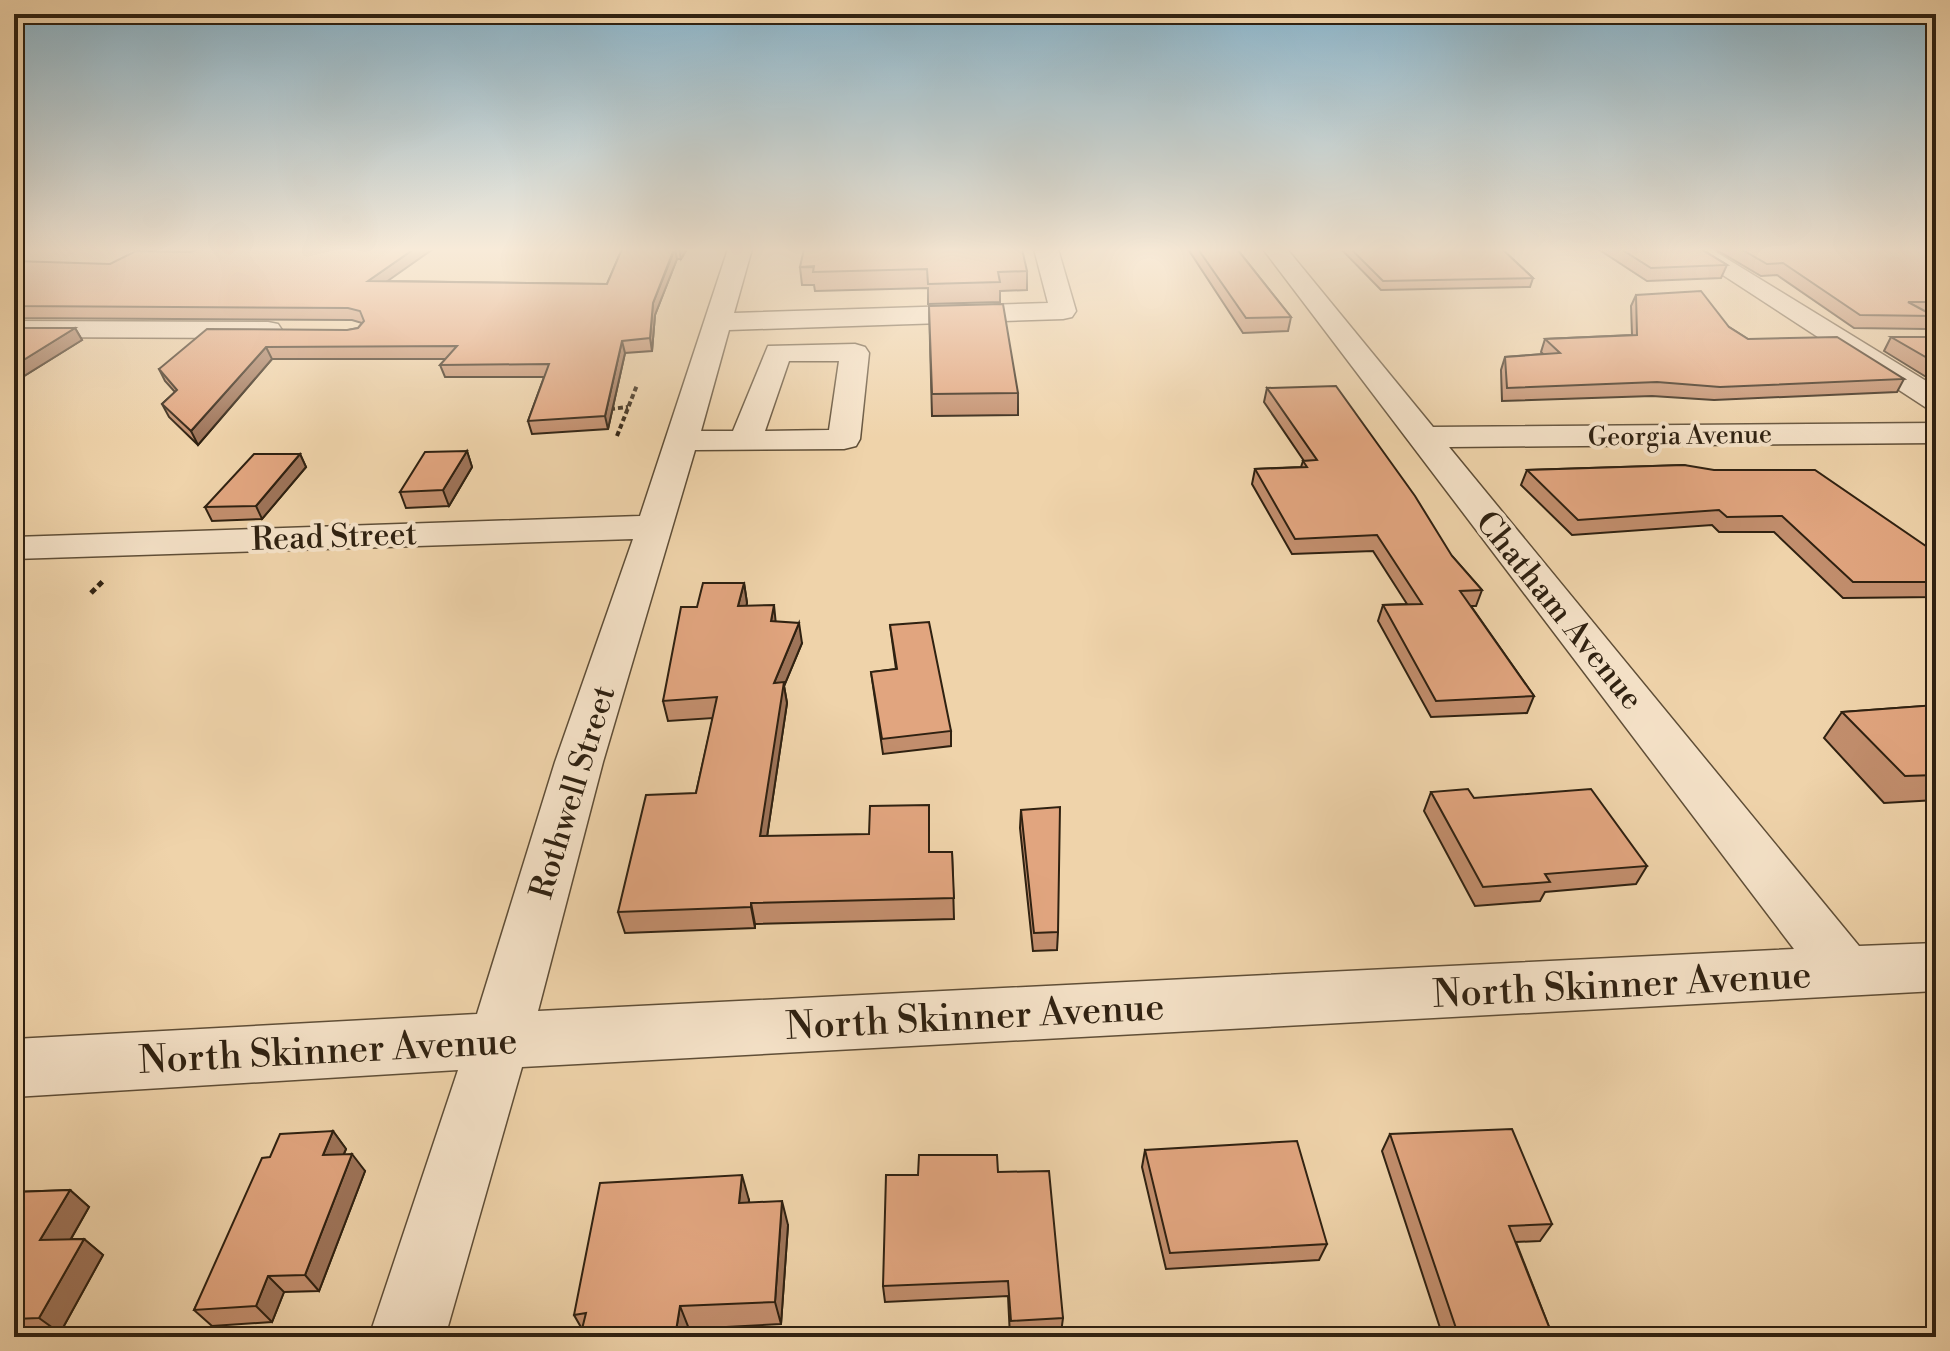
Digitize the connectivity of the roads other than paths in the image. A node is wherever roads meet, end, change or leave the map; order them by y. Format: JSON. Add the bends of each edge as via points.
{"nodes":[{"id":1,"x":720,"y":312,"type":"edge"},
{"id":2,"x":1030,"y":312,"type":"edge"},
{"id":3,"x":1325,"y":312,"type":"edge"},
{"id":4,"x":1796,"y":312,"type":"edge"},
{"id":5,"x":717,"y":322,"type":"junction"},
{"id":6,"x":14,"y":329,"type":"edge"},
{"id":7,"x":294,"y":330,"type":"edge"},
{"id":8,"x":1839,"y":339,"type":"junction"},
{"id":9,"x":1893,"y":339,"type":"edge"},
{"id":10,"x":742,"y":353,"type":"junction"},
{"id":11,"x":1936,"y":400,"type":"edge"},
{"id":12,"x":1936,"y":433,"type":"edge"},
{"id":13,"x":1424,"y":437,"type":"junction"},
{"id":14,"x":681,"y":440,"type":"junction"},
{"id":15,"x":745,"y":442,"type":"junction"},
{"id":16,"x":655,"y":527,"type":"junction"},
{"id":17,"x":14,"y":548,"type":"edge"},
{"id":18,"x":1936,"y":967,"type":"edge"},
{"id":19,"x":1845,"y":972,"type":"junction"},
{"id":20,"x":499,"y":1041,"type":"junction"},
{"id":21,"x":14,"y":1068,"type":"edge"},
{"id":22,"x":407,"y":1337,"type":"edge"}],
"edges":[{"from":1,"to":5,"type":"street","name":"Rothwell Street"},
{"from":2,"to":5,"type":"street"},
{"from":3,"to":13,"type":"street","name":"Chatham Avenue"},
{"from":4,"to":8,"type":"street"},
{"from":5,"to":10,"type":"street","name":"Rothwell Street"},
{"from":6,"to":7,"type":"street"},
{"from":8,"to":9,"type":"street"},
{"from":8,"to":11,"type":"street"},
{"from":10,"to":14,"type":"street","name":"Rothwell Street"},
{"from":10,"to":15,"type":"street"},
{"from":10,"to":15,"type":"street","via":[[855,353],[844,439]]},
{"from":12,"to":13,"type":"street","name":"Georgia Avenue"},
{"from":13,"to":19,"type":"street","name":"Chatham Avenue"},
{"from":14,"to":15,"type":"street"},
{"from":14,"to":16,"type":"street","name":"Rothwell Street"},
{"from":16,"to":17,"type":"street","name":"Read Street"},
{"from":16,"to":20,"type":"street","name":"Rothwell Street","via":[[579,762]]},
{"from":18,"to":19,"type":"street","name":"North Skinner Avenue"},
{"from":19,"to":20,"type":"street","name":"North Skinner Avenue"},
{"from":20,"to":21,"type":"street","name":"North Skinner Avenue"},
{"from":20,"to":22,"type":"street","name":"Rothwell Street"}]}
